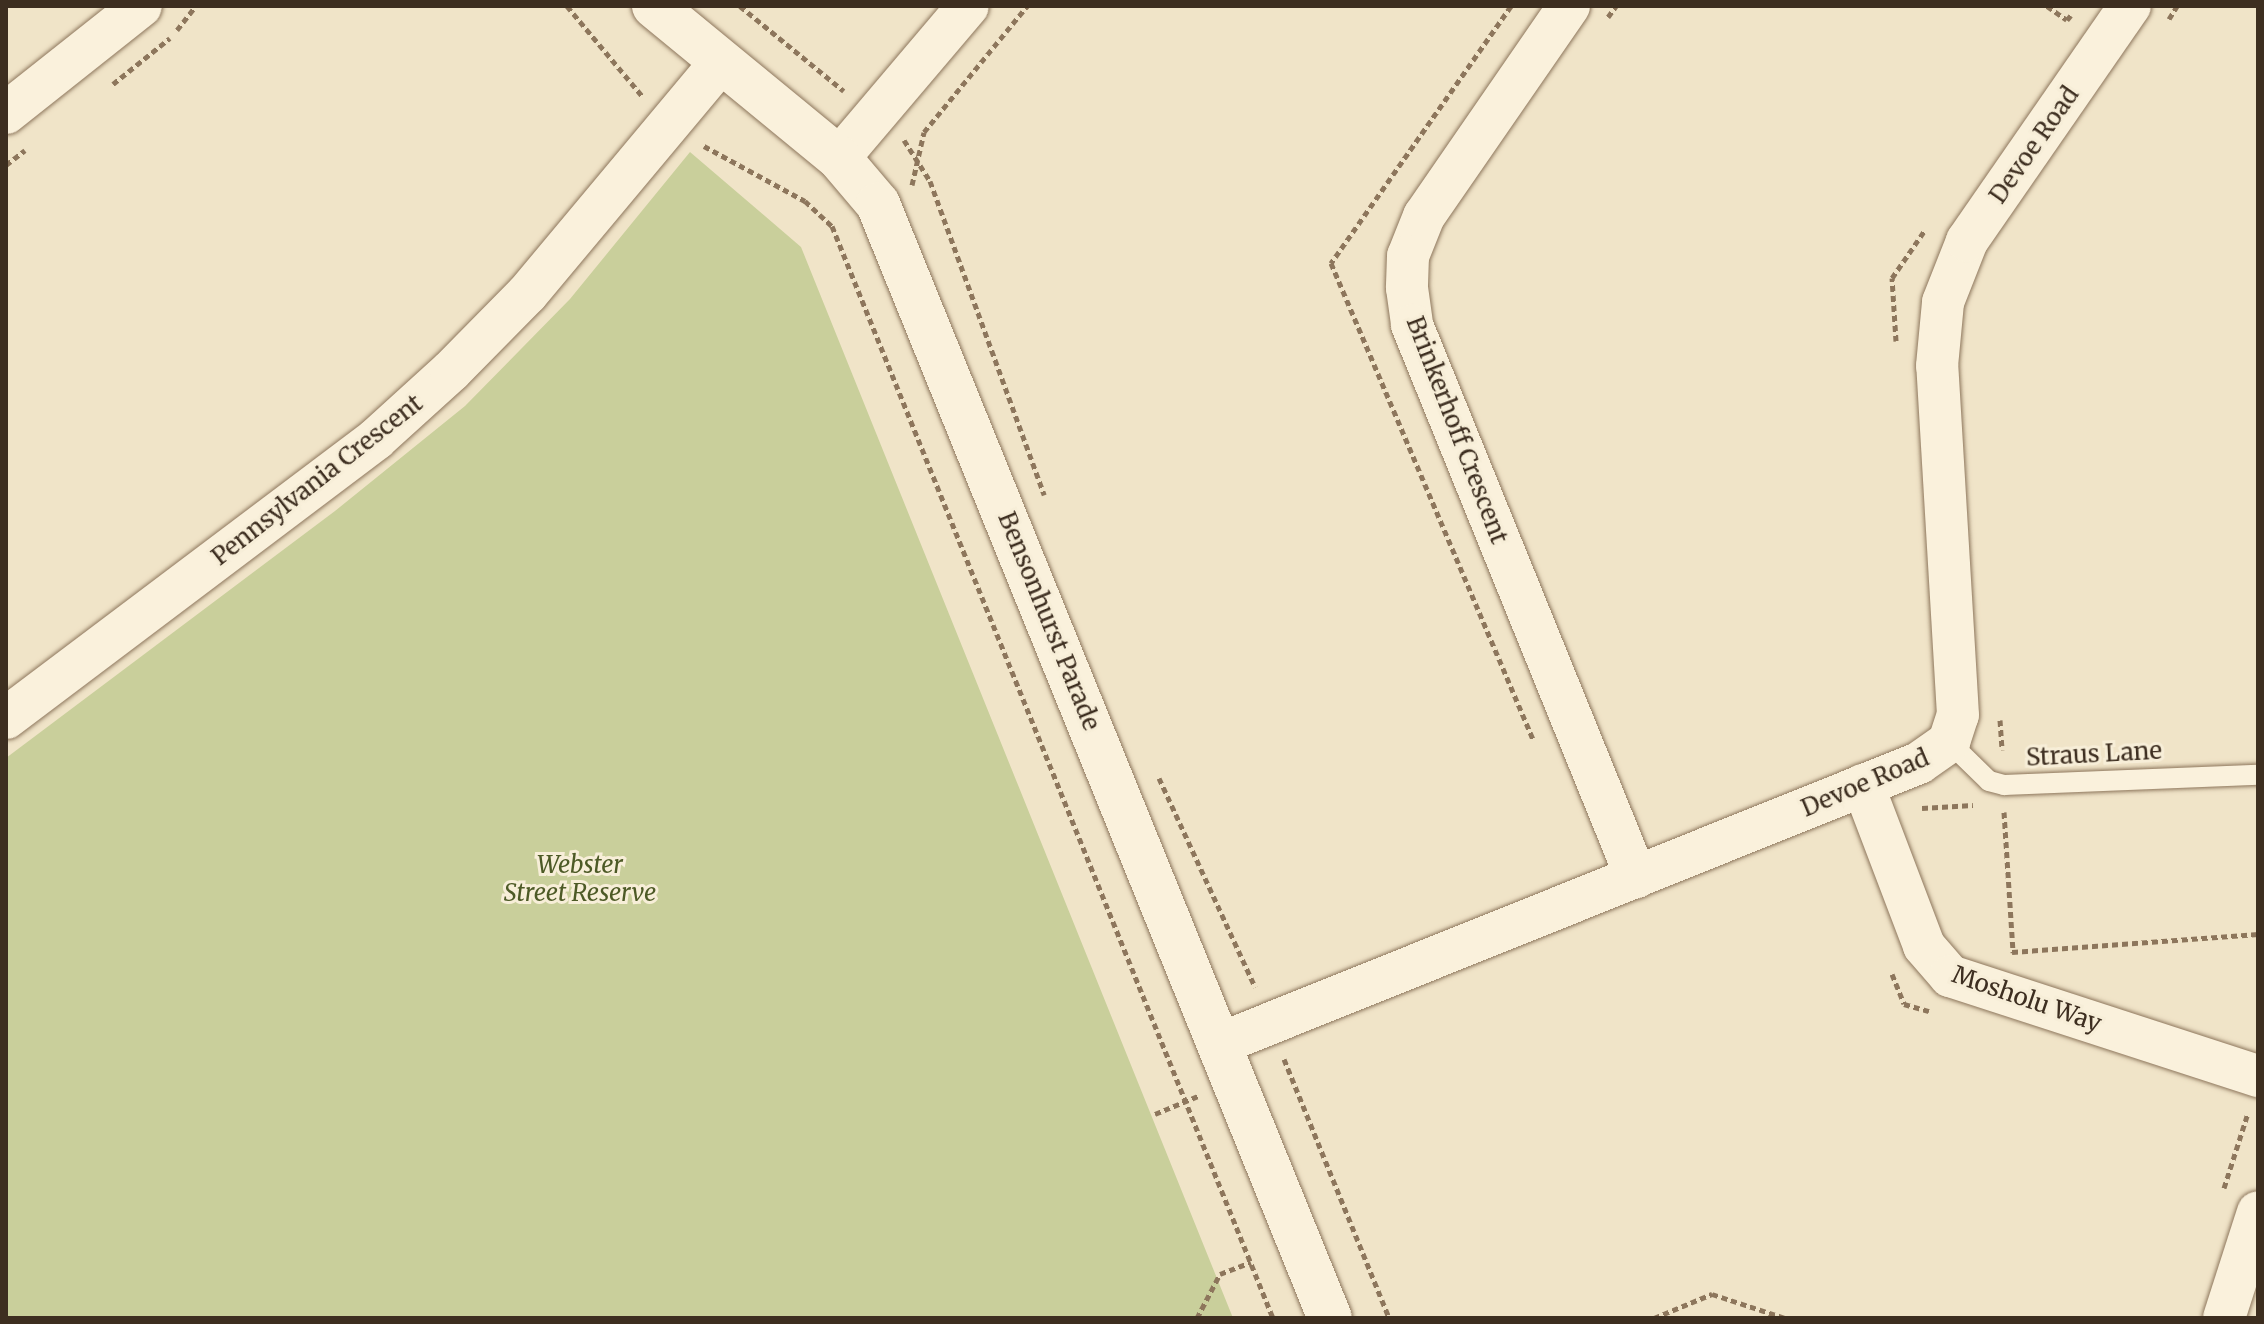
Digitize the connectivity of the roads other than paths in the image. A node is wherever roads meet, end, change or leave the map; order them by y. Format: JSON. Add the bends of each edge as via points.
{"nodes":[{"id":1,"x":141,"y":6,"type":"edge"},
{"id":2,"x":654,"y":6,"type":"edge"},
{"id":3,"x":968,"y":6,"type":"edge"},
{"id":4,"x":2134,"y":14,"type":"edge"},
{"id":5,"x":1583,"y":19,"type":"edge"},
{"id":6,"x":721,"y":62,"type":"junction"},
{"id":7,"x":6,"y":113,"type":"edge"},
{"id":8,"x":839,"y":158,"type":"junction"},
{"id":9,"x":6,"y":718,"type":"edge"},
{"id":10,"x":1949,"y":742,"type":"junction"},
{"id":11,"x":2258,"y":775,"type":"edge"},
{"id":12,"x":1863,"y":785,"type":"junction"},
{"id":13,"x":1636,"y":877,"type":"junction"},
{"id":14,"x":1219,"y":1044,"type":"junction"},
{"id":15,"x":2258,"y":1076,"type":"edge"},
{"id":16,"x":2258,"y":1212,"type":"edge"},
{"id":17,"x":1330,"y":1318,"type":"edge"},
{"id":18,"x":2224,"y":1318,"type":"edge"}],
"edges":[{"from":1,"to":7,"type":"street"},
{"from":2,"to":6,"type":"street","name":"Bensonhurst Parade"},
{"from":3,"to":8,"type":"street"},
{"from":4,"to":10,"type":"street","name":"Devoe Road","via":[[1967,241],[1943,302],[1937,366],[1958,715]]},
{"from":5,"to":13,"type":"street","name":"Brinkerhoff Crescent","via":[[1424,216],[1408,256],[1407,288],[1412,325]]},
{"from":6,"to":8,"type":"street","name":"Bensonhurst Parade"},
{"from":6,"to":9,"type":"street","name":"Pennsylvania Crescent","via":[[527,294],[451,371],[376,439]]},
{"from":8,"to":14,"type":"street","name":"Bensonhurst Parade","via":[[878,204]]},
{"from":10,"to":11,"type":"lane","name":"Straus Lane","via":[[1989,781],[2004,785]]},
{"from":10,"to":12,"type":"street","name":"Devoe Road","via":[[1919,763]]},
{"from":12,"to":13,"type":"street","name":"Devoe Road"},
{"from":12,"to":15,"type":"street","name":"Mosholu Way","via":[[1924,946],[1950,976]]},
{"from":13,"to":14,"type":"street","name":"Devoe Road"},
{"from":14,"to":17,"type":"street","name":"Bensonhurst Parade"},
{"from":16,"to":18,"type":"street"}]}
